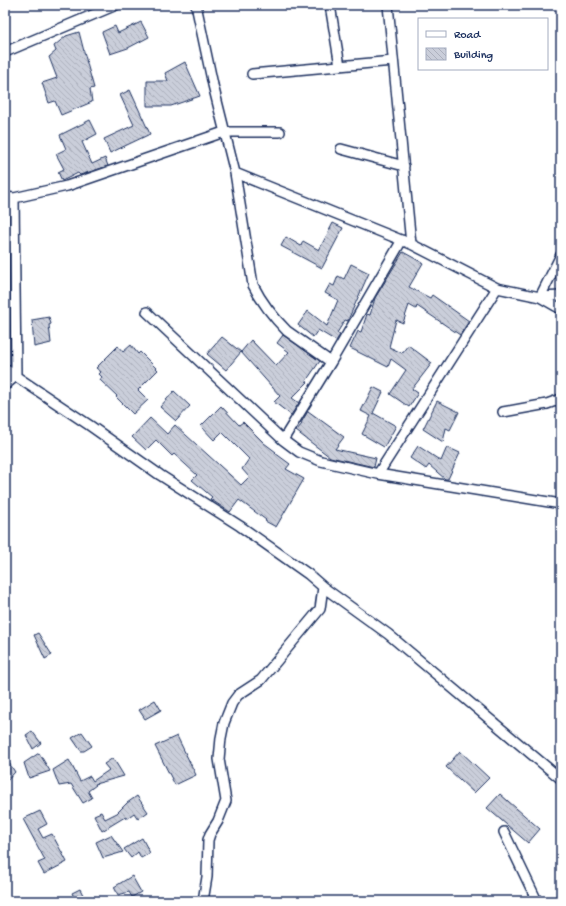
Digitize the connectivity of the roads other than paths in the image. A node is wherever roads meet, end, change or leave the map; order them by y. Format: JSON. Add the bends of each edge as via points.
{"nodes":[{"id":1,"x":116,"y":5,"type":"edge"},
{"id":2,"x":196,"y":5,"type":"edge"},
{"id":3,"x":330,"y":5,"type":"edge"},
{"id":4,"x":388,"y":5,"type":"edge"},
{"id":5,"x":5,"y":52,"type":"edge"},
{"id":6,"x":393,"y":61,"type":"junction"},
{"id":7,"x":340,"y":66,"type":"junction"},
{"id":8,"x":252,"y":74,"type":"dead end"},
{"id":9,"x":224,"y":132,"type":"junction"},
{"id":10,"x":280,"y":132,"type":"dead end"},
{"id":11,"x":341,"y":149,"type":"dead end"},
{"id":12,"x":404,"y":166,"type":"junction"},
{"id":13,"x":235,"y":173,"type":"junction"},
{"id":14,"x":9,"y":198,"type":"edge"},
{"id":15,"x":402,"y":240,"type":"junction"},
{"id":16,"x":411,"y":244,"type":"junction"},
{"id":17,"x":561,"y":255,"type":"edge"},
{"id":18,"x":497,"y":288,"type":"junction"},
{"id":19,"x":561,"y":296,"type":"edge"},
{"id":20,"x":540,"y":297,"type":"junction"},
{"id":21,"x":561,"y":309,"type":"edge"},
{"id":22,"x":147,"y":312,"type":"dead end"},
{"id":23,"x":332,"y":362,"type":"junction"},
{"id":24,"x":5,"y":370,"type":"edge"},
{"id":25,"x":16,"y":376,"type":"junction"},
{"id":26,"x":5,"y":385,"type":"edge"},
{"id":27,"x":561,"y":399,"type":"edge"},
{"id":28,"x":502,"y":412,"type":"dead end"},
{"id":29,"x":283,"y":440,"type":"junction"},
{"id":30,"x":378,"y":474,"type":"junction"},
{"id":31,"x":561,"y":504,"type":"edge"},
{"id":32,"x":323,"y":587,"type":"junction"},
{"id":33,"x":561,"y":779,"type":"edge"},
{"id":34,"x":504,"y":832,"type":"dead end"},
{"id":35,"x":203,"y":901,"type":"edge"},
{"id":36,"x":537,"y":901,"type":"edge"}],
"edges":[{"from":1,"to":5,"type":"street"},
{"from":2,"to":9,"type":"street"},
{"from":3,"to":7,"type":"street"},
{"from":4,"to":6,"type":"street"},
{"from":6,"to":7,"type":"street"},
{"from":6,"to":12,"type":"street"},
{"from":7,"to":8,"type":"street"},
{"from":9,"to":10,"type":"street"},
{"from":9,"to":13,"type":"street"},
{"from":9,"to":14,"type":"street","via":[[67,186]]},
{"from":11,"to":12,"type":"street"},
{"from":12,"to":16,"type":"street"},
{"from":13,"to":15,"type":"street"},
{"from":13,"to":23,"type":"street","via":[[251,276],[257,292],[287,331]]},
{"from":14,"to":25,"type":"street"},
{"from":15,"to":16,"type":"street"},
{"from":15,"to":23,"type":"street"},
{"from":16,"to":18,"type":"street"},
{"from":17,"to":20,"type":"street"},
{"from":18,"to":20,"type":"street"},
{"from":18,"to":30,"type":"street"},
{"from":19,"to":20,"type":"street"},
{"from":20,"to":21,"type":"street"},
{"from":22,"to":29,"type":"street"},
{"from":23,"to":29,"type":"street"},
{"from":24,"to":25,"type":"street"},
{"from":25,"to":26,"type":"street"},
{"from":25,"to":32,"type":"street","via":[[160,475],[240,526]]},
{"from":27,"to":28,"type":"street"},
{"from":29,"to":30,"type":"street","via":[[299,452],[321,461]]},
{"from":30,"to":31,"type":"street"},
{"from":32,"to":33,"type":"street","via":[[388,634]]},
{"from":32,"to":35,"type":"street","via":[[320,609],[261,680],[235,698],[224,723],[220,759],[226,801],[208,840],[207,877]]},
{"from":34,"to":36,"type":"street"}]}
